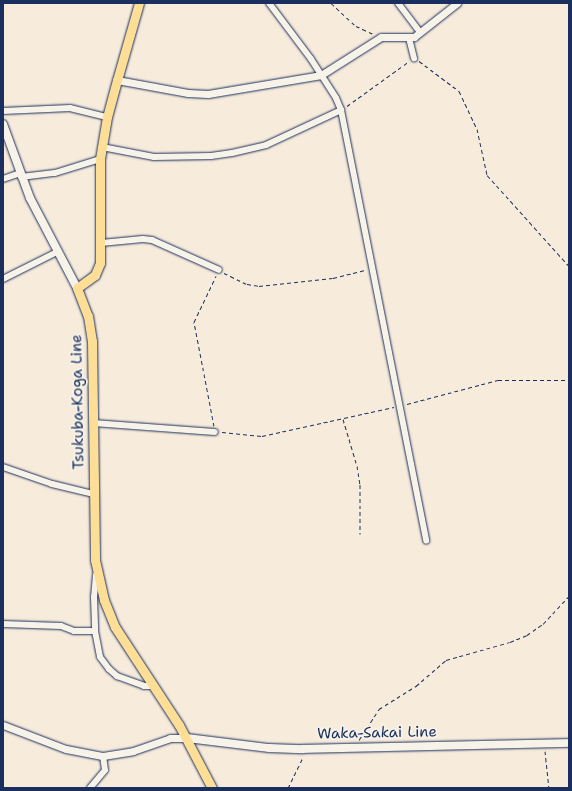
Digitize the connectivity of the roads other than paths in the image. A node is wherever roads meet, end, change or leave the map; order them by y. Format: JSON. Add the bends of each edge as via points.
{"nodes":[{"id":1,"x":139,"y":3,"type":"edge"},
{"id":2,"x":269,"y":3,"type":"edge"},
{"id":3,"x":398,"y":3,"type":"edge"},
{"id":4,"x":457,"y":3,"type":"edge"},
{"id":5,"x":420,"y":32,"type":"junction"},
{"id":6,"x":409,"y":38,"type":"junction"},
{"id":7,"x":414,"y":58,"type":"road end"},
{"id":8,"x":321,"y":75,"type":"junction"},
{"id":9,"x":117,"y":80,"type":"junction"},
{"id":10,"x":3,"y":110,"type":"edge"},
{"id":11,"x":341,"y":110,"type":"junction"},
{"id":12,"x":107,"y":117,"type":"junction"},
{"id":13,"x":3,"y":124,"type":"edge"},
{"id":14,"x":102,"y":147,"type":"junction"},
{"id":15,"x":100,"y":159,"type":"junction"},
{"id":16,"x":20,"y":175,"type":"junction"},
{"id":17,"x":3,"y":179,"type":"edge"},
{"id":18,"x":101,"y":243,"type":"junction"},
{"id":19,"x":57,"y":252,"type":"junction"},
{"id":20,"x":219,"y":270,"type":"road end"},
{"id":21,"x":3,"y":279,"type":"edge"},
{"id":22,"x":77,"y":288,"type":"junction"},
{"id":23,"x":93,"y":423,"type":"junction"},
{"id":24,"x":215,"y":432,"type":"road end"},
{"id":25,"x":3,"y":467,"type":"edge"},
{"id":26,"x":93,"y":494,"type":"junction"},
{"id":27,"x":426,"y":541,"type":"dead end"},
{"id":28,"x":97,"y":572,"type":"junction"},
{"id":29,"x":3,"y":624,"type":"edge"},
{"id":30,"x":95,"y":632,"type":"junction"},
{"id":31,"x":154,"y":686,"type":"junction"},
{"id":32,"x":3,"y":725,"type":"edge"},
{"id":33,"x":187,"y":738,"type":"junction"},
{"id":34,"x":569,"y":743,"type":"edge"},
{"id":35,"x":103,"y":756,"type":"junction"},
{"id":36,"x":90,"y":788,"type":"edge"},
{"id":37,"x":212,"y":788,"type":"edge"}],
"edges":[{"from":1,"to":9,"type":"main road"},
{"from":2,"to":8,"type":"street","via":[[301,43]]},
{"from":3,"to":5,"type":"street"},
{"from":4,"to":5,"type":"street"},
{"from":5,"to":6,"type":"street"},
{"from":6,"to":7,"type":"street"},
{"from":6,"to":8,"type":"street","via":[[381,37]]},
{"from":8,"to":9,"type":"street","via":[[208,94],[180,92]]},
{"from":8,"to":11,"type":"street"},
{"from":9,"to":12,"type":"main road"},
{"from":10,"to":12,"type":"street","via":[[70,108]]},
{"from":11,"to":14,"type":"street","via":[[281,139],[232,153],[154,157]]},
{"from":11,"to":27,"type":"street"},
{"from":12,"to":14,"type":"main road"},
{"from":13,"to":16,"type":"main road"},
{"from":14,"to":15,"type":"main road"},
{"from":15,"to":16,"type":"street","via":[[55,172]]},
{"from":15,"to":18,"type":"main road"},
{"from":16,"to":17,"type":"street"},
{"from":16,"to":19,"type":"main road"},
{"from":18,"to":20,"type":"street","via":[[152,240]]},
{"from":18,"to":22,"type":"main road","via":[[99,268],[95,275]]},
{"from":19,"to":21,"type":"street"},
{"from":19,"to":22,"type":"main road"},
{"from":22,"to":23,"type":"main road","name":"Tsukuba-Koga Line","via":[[88,316],[92,341]]},
{"from":23,"to":24,"type":"street"},
{"from":23,"to":26,"type":"main road","name":"Tsukuba-Koga Line"},
{"from":25,"to":26,"type":"street","via":[[52,484]]},
{"from":26,"to":28,"type":"main road","name":"Tsukuba-Koga Line"},
{"from":28,"to":30,"type":"street","via":[[94,597]]},
{"from":28,"to":31,"type":"main road","name":"Tsukuba-Koga Line","via":[[104,600],[115,627]]},
{"from":29,"to":30,"type":"street","via":[[61,626],[74,631]]},
{"from":30,"to":31,"type":"street","via":[[100,657],[109,669],[117,676],[132,682]]},
{"from":31,"to":33,"type":"main road","name":"Tsukuba-Koga Line"},
{"from":32,"to":35,"type":"street","via":[[66,749]]},
{"from":33,"to":34,"type":"main road","name":"Waka-Sakai Line","via":[[269,748],[303,749]]},
{"from":33,"to":35,"type":"street","via":[[170,738],[133,751]]},
{"from":33,"to":37,"type":"main road","name":"Tsukuba-Koga Line"},
{"from":35,"to":36,"type":"street","via":[[105,770]]}]}
